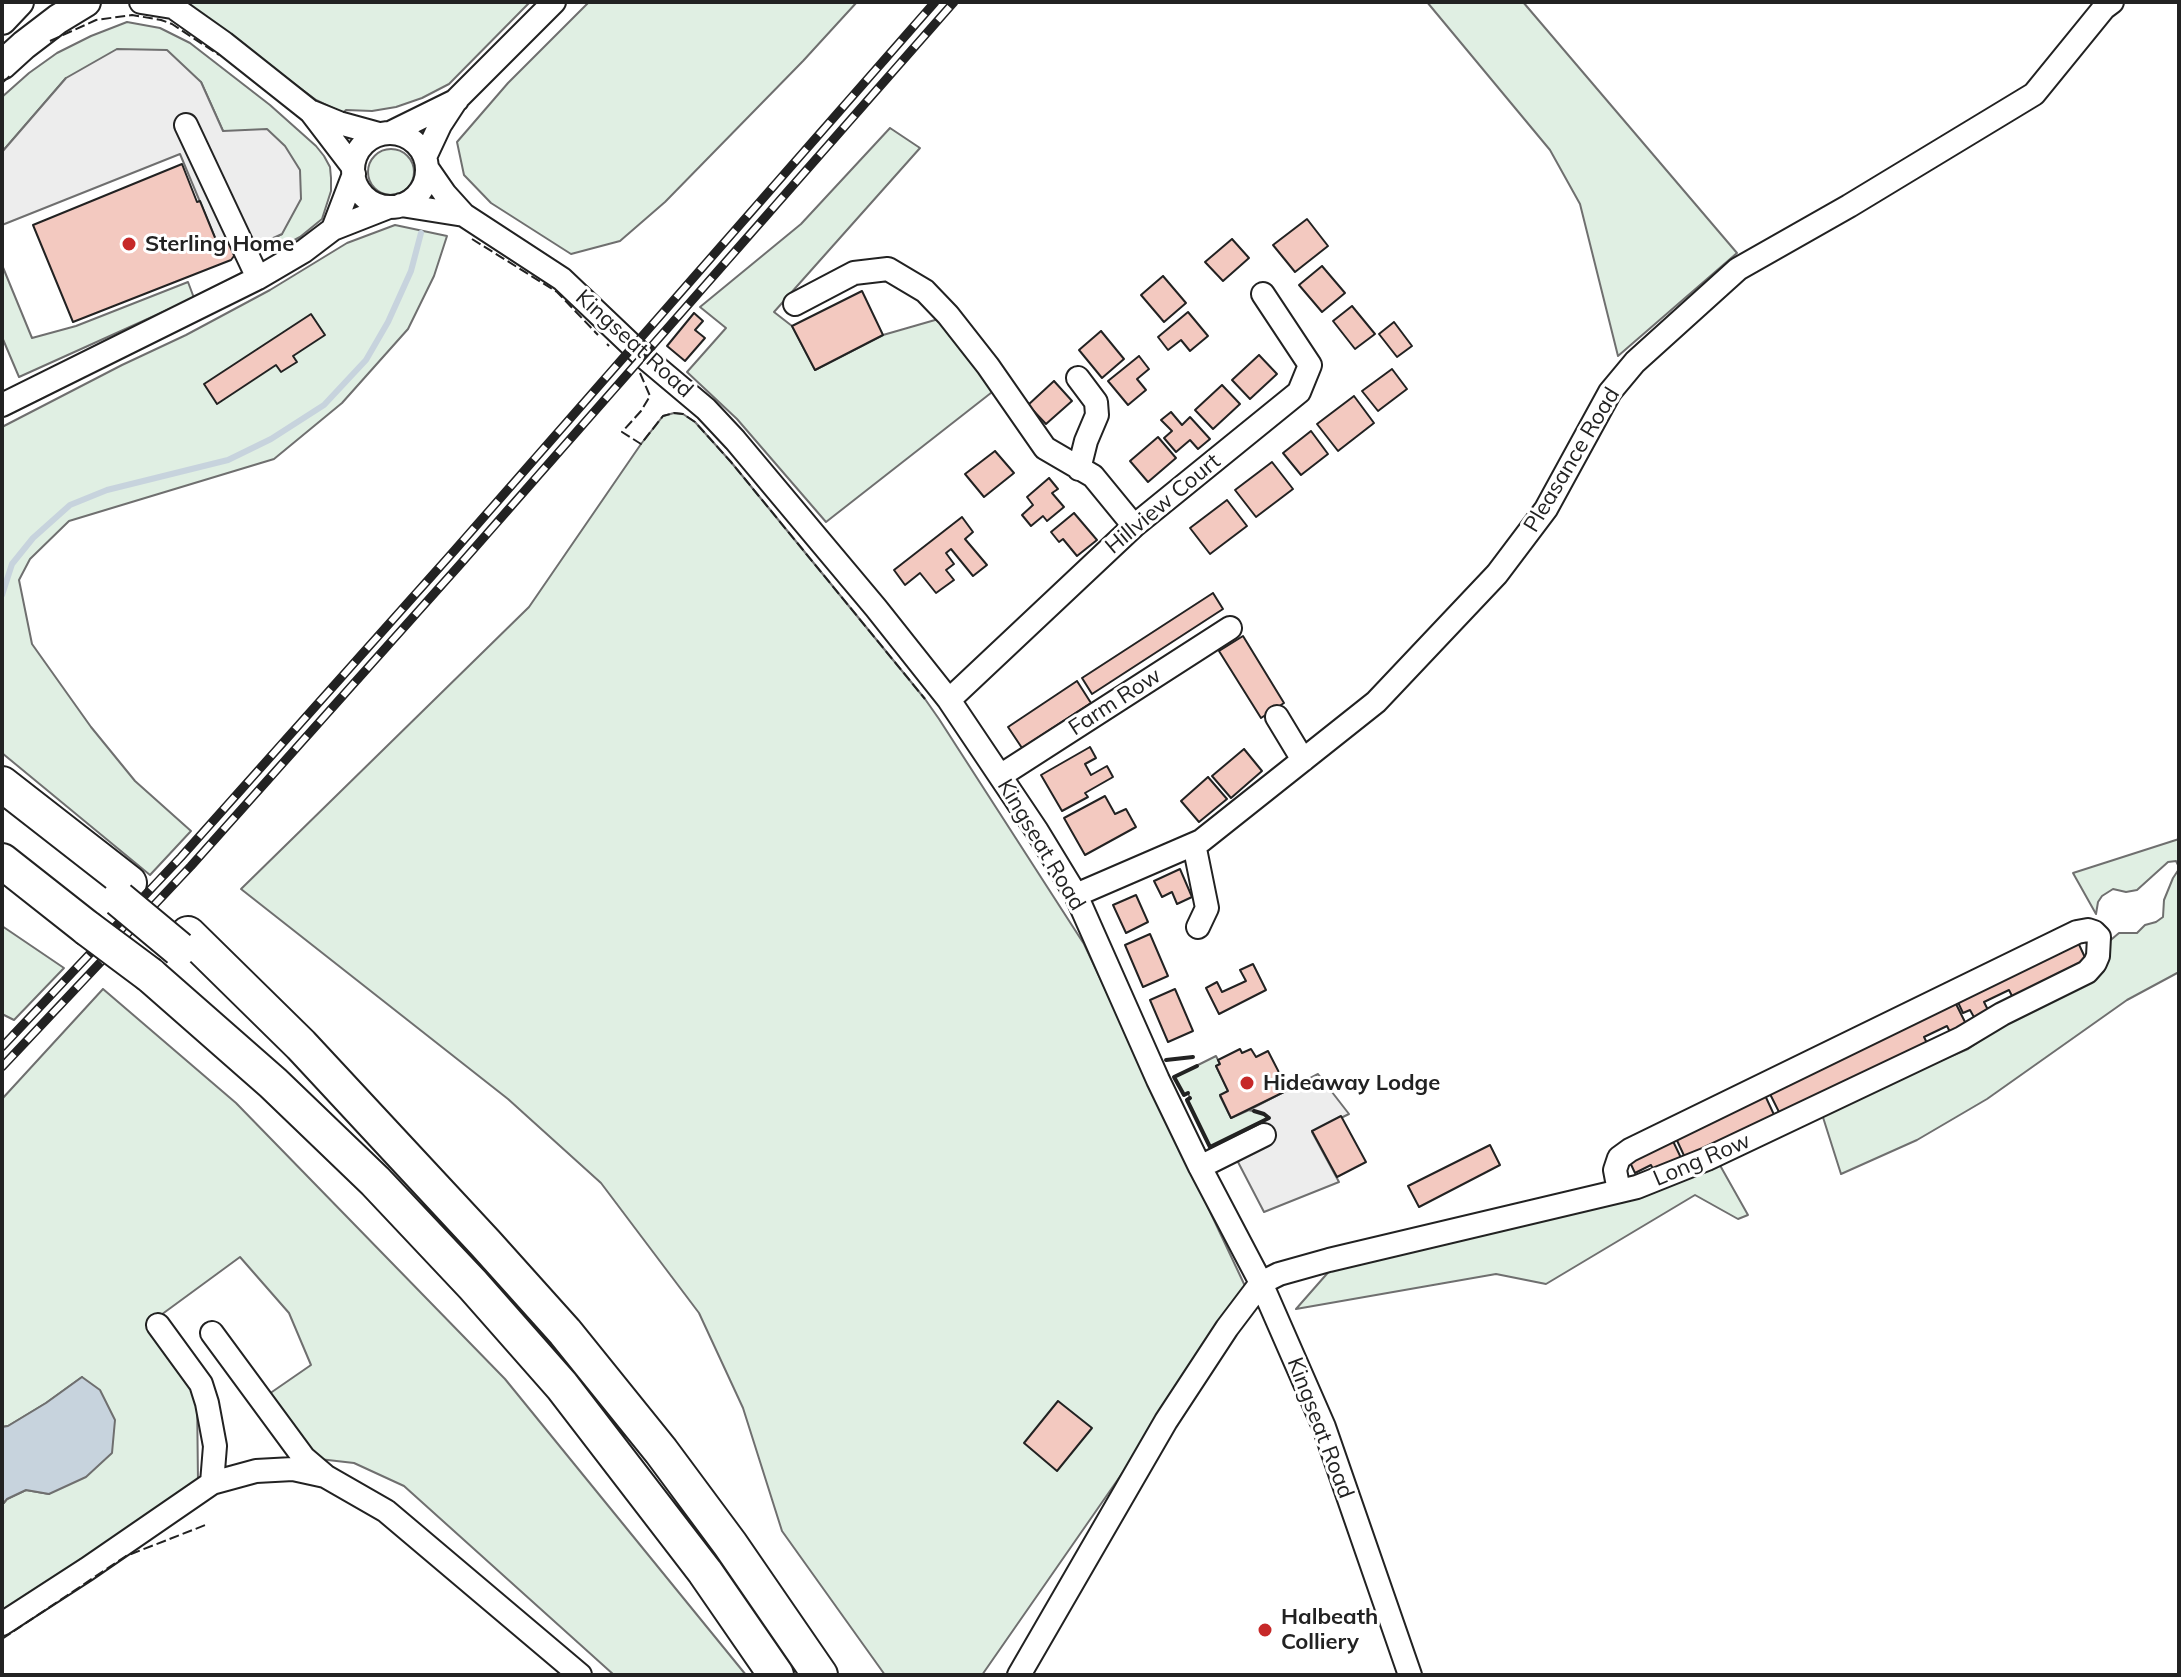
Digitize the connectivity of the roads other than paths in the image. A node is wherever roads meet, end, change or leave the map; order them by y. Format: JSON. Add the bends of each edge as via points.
{"nodes":[{"id":1,"x":19,"y":2,"type":"edge"},
{"id":2,"x":86,"y":2,"type":"edge"},
{"id":3,"x":141,"y":2,"type":"edge"},
{"id":4,"x":554,"y":2,"type":"edge"},
{"id":5,"x":2112,"y":2,"type":"edge"},
{"id":6,"x":169,"y":5,"type":"edge"},
{"id":7,"x":2,"y":20,"type":"edge"},
{"id":8,"x":2,"y":65,"type":"edge"},
{"id":9,"x":457,"y":99,"type":"junction"},
{"id":10,"x":311,"y":112,"type":"junction"},
{"id":11,"x":186,"y":125,"type":"dead end"},
{"id":12,"x":384,"y":134,"type":"junction"},
{"id":13,"x":426,"y":163,"type":"junction"},
{"id":14,"x":353,"y":171,"type":"junction"},
{"id":15,"x":395,"y":206,"type":"junction"},
{"id":16,"x":464,"y":215,"type":"junction"},
{"id":17,"x":333,"y":229,"type":"junction"},
{"id":18,"x":258,"y":278,"type":"junction"},
{"id":19,"x":1263,"y":294,"type":"dead end"},
{"id":20,"x":795,"y":304,"type":"dead end"},
{"id":21,"x":1078,"y":378,"type":"dead end"},
{"id":22,"x":2,"y":405,"type":"edge"},
{"id":23,"x":1079,"y":469,"type":"junction"},
{"id":24,"x":1134,"y":526,"type":"junction"},
{"id":25,"x":1230,"y":628,"type":"dead end"},
{"id":26,"x":949,"y":700,"type":"junction"},
{"id":27,"x":1277,"y":717,"type":"dead end"},
{"id":28,"x":1311,"y":754,"type":"junction"},
{"id":29,"x":1000,"y":776,"type":"junction"},
{"id":30,"x":2,"y":784,"type":"edge"},
{"id":31,"x":2,"y":812,"type":"edge"},
{"id":32,"x":1194,"y":844,"type":"junction"},
{"id":33,"x":2,"y":861,"type":"edge"},
{"id":34,"x":2,"y":881,"type":"edge"},
{"id":35,"x":124,"y":891,"type":"junction"},
{"id":36,"x":1076,"y":895,"type":"junction"},
{"id":37,"x":1198,"y":927,"type":"dead end"},
{"id":38,"x":86,"y":932,"type":"junction"},
{"id":39,"x":1264,"y":1135,"type":"dead end"},
{"id":40,"x":1200,"y":1167,"type":"junction"},
{"id":41,"x":1619,"y":1191,"type":"junction"},
{"id":42,"x":1261,"y":1283,"type":"junction"},
{"id":43,"x":158,"y":1325,"type":"dead end"},
{"id":44,"x":212,"y":1333,"type":"dead end"},
{"id":45,"x":325,"y":1476,"type":"junction"},
{"id":46,"x":212,"y":1483,"type":"junction"},
{"id":47,"x":2,"y":1624,"type":"edge"},
{"id":48,"x":580,"y":1675,"type":"edge"},
{"id":49,"x":776,"y":1675,"type":"edge"},
{"id":50,"x":820,"y":1675,"type":"edge"},
{"id":51,"x":1019,"y":1675,"type":"edge"},
{"id":52,"x":1410,"y":1675,"type":"edge"}],
"edges":[{"from":1,"to":7,"type":"main road"},
{"from":2,"to":8,"type":"main road"},
{"from":3,"to":6,"type":"street","name":"Kingseat Road"},
{"from":4,"to":9,"type":"street"},
{"from":5,"to":28,"type":"street","name":"Pleasance Road","via":[[2034,94],[1738,269],[1635,362],[1610,392],[1546,509],[1497,574],[1376,702]]},
{"from":6,"to":10,"type":"street","name":"Kingseat Road"},
{"from":9,"to":12,"type":"street"},
{"from":9,"to":13,"type":"street"},
{"from":10,"to":12,"type":"street","name":"Kingseat Road"},
{"from":10,"to":14,"type":"street","name":"Kingseat Road"},
{"from":11,"to":18,"type":"street"},
{"from":12,"to":13,"type":"street","name":"Kingseat Road","via":[[411,139]]},
{"from":12,"to":14,"type":"street","via":[[361,146]]},
{"from":13,"to":15,"type":"street","via":[[421,190]]},
{"from":13,"to":16,"type":"street","name":"Kingseat Road"},
{"from":14,"to":15,"type":"street","name":"Kingseat Road","via":[[365,198]]},
{"from":14,"to":17,"type":"street"},
{"from":15,"to":16,"type":"street","name":"Kingseat Road"},
{"from":15,"to":17,"type":"street"},
{"from":16,"to":26,"type":"street","name":"Kingseat Road","via":[[562,279],[706,409]]},
{"from":17,"to":18,"type":"street"},
{"from":18,"to":22,"type":"street"},
{"from":19,"to":24,"type":"street","name":"Hillview Court","via":[[1310,365],[1299,392]]},
{"from":20,"to":23,"type":"street","via":[[854,273],[888,269],[925,291],[948,315],[1045,448]]},
{"from":21,"to":23,"type":"street","via":[[1096,402],[1097,415]]},
{"from":23,"to":24,"type":"street","via":[[1093,476]]},
{"from":24,"to":26,"type":"street","name":"Hillview Court"},
{"from":25,"to":29,"type":"street","name":"Farm Row"},
{"from":26,"to":29,"type":"street","name":"Kingseat Road"},
{"from":27,"to":28,"type":"street"},
{"from":28,"to":32,"type":"street","name":"Pleasance Road"},
{"from":29,"to":36,"type":"street","name":"Kingseat Road"},
{"from":30,"to":35,"type":"highway"},
{"from":31,"to":35,"type":"highway"},
{"from":32,"to":36,"type":"street","name":"Pleasance Road"},
{"from":32,"to":37,"type":"street","via":[[1207,908]]},
{"from":33,"to":38,"type":"highway"},
{"from":34,"to":38,"type":"highway"},
{"from":35,"to":50,"type":"highway","bridge":true,"via":[[184,942],[416,1169],[565,1332],[661,1451]]},
{"from":36,"to":40,"type":"street","name":"Kingseat Road"},
{"from":38,"to":49,"type":"highway","bridge":true,"via":[[273,1083],[426,1232],[562,1386],[705,1572]]},
{"from":39,"to":40,"type":"street"},
{"from":40,"to":42,"type":"street","name":"Kingseat Road"},
{"from":41,"to":41,"type":"street","name":"Long Row","via":[[1707,1159],[1962,1038],[2087,972],[2095,963],[2099,937],[2088,930],[2077,932],[1630,1150],[1615,1170]]},
{"from":41,"to":42,"type":"street","name":"Long Row","via":[[1329,1260]]},
{"from":42,"to":51,"type":"street","via":[[1166,1421]]},
{"from":42,"to":52,"type":"street","name":"Kingseat Road","via":[[1324,1427]]},
{"from":43,"to":46,"type":"street","via":[[201,1384],[215,1446]]},
{"from":44,"to":45,"type":"street","via":[[304,1458]]},
{"from":45,"to":46,"type":"street","via":[[293,1469],[256,1471]]},
{"from":45,"to":48,"type":"street","via":[[386,1511]]},
{"from":46,"to":47,"type":"street"}]}
